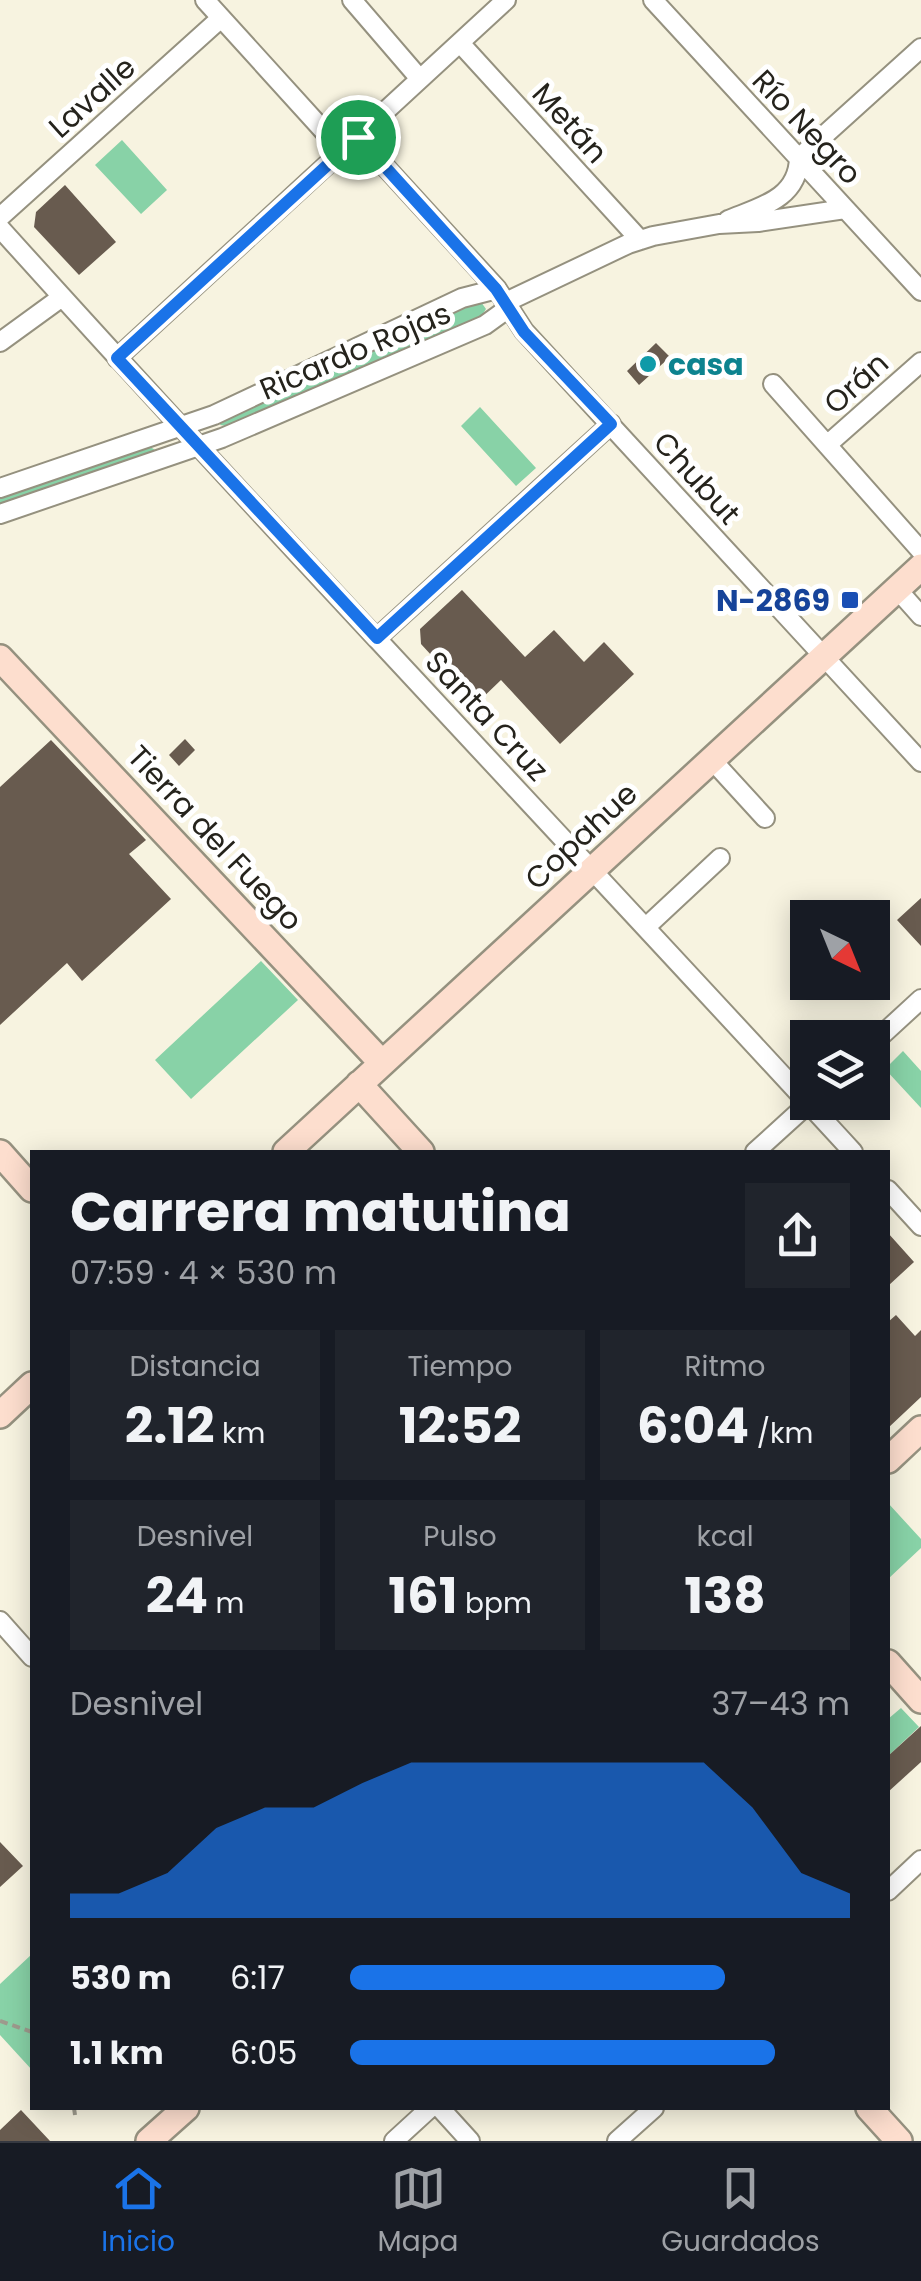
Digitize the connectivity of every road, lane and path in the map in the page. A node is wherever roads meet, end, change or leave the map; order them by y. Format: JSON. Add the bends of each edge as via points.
{"nodes":[{"id":1,"x":205,"y":0,"type":"edge"},
{"id":2,"x":352,"y":0,"type":"edge"},
{"id":3,"x":506,"y":0,"type":"edge"},
{"id":4,"x":652,"y":0,"type":"edge"},
{"id":5,"x":221,"y":18,"type":"junction"},
{"id":6,"x":460,"y":42,"type":"junction"},
{"id":7,"x":921,"y":48,"type":"edge"},
{"id":8,"x":420,"y":79,"type":"junction"},
{"id":9,"x":358,"y":137,"type":"junction"},
{"id":10,"x":342,"y":151,"type":"junction"},
{"id":11,"x":799,"y":158,"type":"junction"},
{"id":12,"x":846,"y":209,"type":"junction"},
{"id":13,"x":0,"y":217,"type":"edge"},
{"id":14,"x":718,"y":224,"type":"junction"},
{"id":15,"x":0,"y":228,"type":"edge"},
{"id":16,"x":640,"y":240,"type":"junction"},
{"id":17,"x":921,"y":291,"type":"edge"},
{"id":18,"x":501,"y":296,"type":"junction"},
{"id":19,"x":62,"y":297,"type":"junction"},
{"id":20,"x":0,"y":342,"type":"edge"},
{"id":21,"x":117,"y":358,"type":"junction"},
{"id":22,"x":921,"y":362,"type":"edge"},
{"id":23,"x":773,"y":384,"type":"dead end"},
{"id":24,"x":611,"y":424,"type":"junction"},
{"id":25,"x":180,"y":428,"type":"junction"},
{"id":26,"x":827,"y":446,"type":"junction"},
{"id":27,"x":197,"y":447,"type":"junction"},
{"id":28,"x":0,"y":488,"type":"edge"},
{"id":29,"x":0,"y":514,"type":"edge"},
{"id":30,"x":921,"y":551,"type":"edge"},
{"id":31,"x":921,"y":567,"type":"edge"},
{"id":32,"x":897,"y":589,"type":"junction"},
{"id":33,"x":921,"y":616,"type":"edge"},
{"id":34,"x":377,"y":638,"type":"junction"},
{"id":35,"x":824,"y":657,"type":"junction"},
{"id":36,"x":0,"y":658,"type":"edge"},
{"id":37,"x":712,"y":760,"type":"junction"},
{"id":38,"x":921,"y":762,"type":"edge"},
{"id":39,"x":765,"y":818,"type":"dead end"},
{"id":40,"x":720,"y":858,"type":"dead end"},
{"id":41,"x":593,"y":869,"type":"junction"},
{"id":42,"x":646,"y":927,"type":"junction"},
{"id":43,"x":921,"y":999,"type":"edge"},
{"id":44,"x":890,"y":1027,"type":"edge"},
{"id":45,"x":382,"y":1063,"type":"junction"},
{"id":46,"x":790,"y":1082,"type":"edge"},
{"id":47,"x":359,"y":1084,"type":"junction"},
{"id":48,"x":791,"y":1120,"type":"edge"},
{"id":49,"x":824,"y":1120,"type":"edge"},
{"id":50,"x":288,"y":1150,"type":"edge"},
{"id":51,"x":419,"y":1150,"type":"edge"},
{"id":52,"x":758,"y":1150,"type":"edge"},
{"id":53,"x":851,"y":1150,"type":"edge"},
{"id":54,"x":0,"y":1153,"type":"edge"},
{"id":55,"x":30,"y":1187,"type":"edge"},
{"id":56,"x":890,"y":1192,"type":"edge"},
{"id":57,"x":921,"y":1226,"type":"edge"},
{"id":58,"x":30,"y":1387,"type":"edge"},
{"id":59,"x":0,"y":1415,"type":"edge"},
{"id":60,"x":921,"y":1429,"type":"edge"},
{"id":61,"x":890,"y":1458,"type":"edge"},
{"id":62,"x":0,"y":1621,"type":"edge"},
{"id":63,"x":30,"y":1655,"type":"edge"},
{"id":64,"x":890,"y":1666,"type":"edge"},
{"id":65,"x":921,"y":1700,"type":"edge"},
{"id":66,"x":921,"y":1860,"type":"edge"},
{"id":67,"x":890,"y":1890,"type":"edge"},
{"id":68,"x":0,"y":2022,"type":"edge"},
{"id":69,"x":30,"y":2031,"type":"edge"},
{"id":70,"x":75,"y":2110,"type":"edge"},
{"id":71,"x":184,"y":2110,"type":"edge"},
{"id":72,"x":428,"y":2110,"type":"edge"},
{"id":73,"x":442,"y":2110,"type":"edge"},
{"id":74,"x":652,"y":2110,"type":"edge"},
{"id":75,"x":871,"y":2110,"type":"edge"},
{"id":76,"x":76,"y":2115,"type":"dead end"},
{"id":77,"x":149,"y":2141,"type":"edge"},
{"id":78,"x":394,"y":2141,"type":"edge"},
{"id":79,"x":470,"y":2141,"type":"edge"},
{"id":80,"x":617,"y":2141,"type":"edge"},
{"id":81,"x":900,"y":2141,"type":"edge"}],
"edges":[{"from":1,"to":5,"type":"street"},
{"from":2,"to":8,"type":"street"},
{"from":3,"to":6,"type":"street"},
{"from":4,"to":11,"type":"street","name":"Río Negro"},
{"from":5,"to":10,"type":"street"},
{"from":5,"to":13,"type":"street","name":"Lavalle"},
{"from":6,"to":8,"type":"street"},
{"from":6,"to":16,"type":"street","name":"Metán"},
{"from":7,"to":11,"type":"street","name":"Ricardo Rojas"},
{"from":8,"to":9,"type":"street"},
{"from":9,"to":10,"type":"street"},
{"from":9,"to":18,"type":"street","name":"Chubut"},
{"from":10,"to":21,"type":"street"},
{"from":11,"to":12,"type":"street","name":"Río Negro"},
{"from":11,"to":14,"type":"street","name":"Ricardo Rojas","via":[[785,193]]},
{"from":12,"to":14,"type":"street","name":"Ricardo Rojas"},
{"from":12,"to":17,"type":"street","name":"Río Negro"},
{"from":14,"to":16,"type":"street","name":"Ricardo Rojas"},
{"from":15,"to":19,"type":"street","name":"Santa Cruz"},
{"from":16,"to":18,"type":"street","name":"Ricardo Rojas"},
{"from":18,"to":24,"type":"street","name":"Chubut","via":[[524,332]]},
{"from":18,"to":25,"type":"street","name":"Ricardo Rojas","via":[[462,298]]},
{"from":18,"to":27,"type":"street","name":"Ricardo Rojas","via":[[499,317],[485,325]]},
{"from":19,"to":20,"type":"street"},
{"from":19,"to":21,"type":"street","name":"Santa Cruz"},
{"from":21,"to":25,"type":"street","name":"Santa Cruz"},
{"from":22,"to":26,"type":"street","name":"Orán"},
{"from":23,"to":26,"type":"street"},
{"from":24,"to":34,"type":"street"},
{"from":24,"to":35,"type":"street","name":"Chubut"},
{"from":25,"to":27,"type":"street","name":"Santa Cruz"},
{"from":25,"to":28,"type":"street","name":"Ricardo Rojas"},
{"from":26,"to":30,"type":"street"},
{"from":27,"to":29,"type":"street","name":"Ricardo Rojas"},
{"from":27,"to":34,"type":"street","name":"Santa Cruz"},
{"from":31,"to":32,"type":"street","name":"Copahue"},
{"from":32,"to":33,"type":"street"},
{"from":32,"to":35,"type":"street","name":"Copahue"},
{"from":34,"to":41,"type":"street","name":"Santa Cruz"},
{"from":35,"to":37,"type":"street","name":"Copahue"},
{"from":35,"to":38,"type":"street","name":"Chubut"},
{"from":36,"to":45,"type":"street","name":"Tierra del Fuego"},
{"from":37,"to":39,"type":"street"},
{"from":37,"to":41,"type":"street","name":"Copahue"},
{"from":40,"to":42,"type":"street"},
{"from":41,"to":42,"type":"street","name":"Santa Cruz"},
{"from":41,"to":45,"type":"street","name":"Copahue"},
{"from":42,"to":46,"type":"street","name":"Santa Cruz"},
{"from":43,"to":44,"type":"street"},
{"from":45,"to":47,"type":"street","name":"Copahue"},
{"from":47,"to":50,"type":"street","name":"Copahue"},
{"from":47,"to":51,"type":"street"},
{"from":48,"to":52,"type":"street"},
{"from":49,"to":53,"type":"street","name":"Santa Cruz"},
{"from":54,"to":55,"type":"street"},
{"from":56,"to":57,"type":"street"},
{"from":58,"to":59,"type":"street"},
{"from":60,"to":61,"type":"street"},
{"from":62,"to":63,"type":"street"},
{"from":64,"to":65,"type":"street"},
{"from":66,"to":67,"type":"street"},
{"from":68,"to":69,"type":"path"},
{"from":70,"to":76,"type":"path"},
{"from":71,"to":77,"type":"street"},
{"from":72,"to":78,"type":"street"},
{"from":73,"to":79,"type":"street"},
{"from":74,"to":80,"type":"street"},
{"from":75,"to":81,"type":"street"}]}
